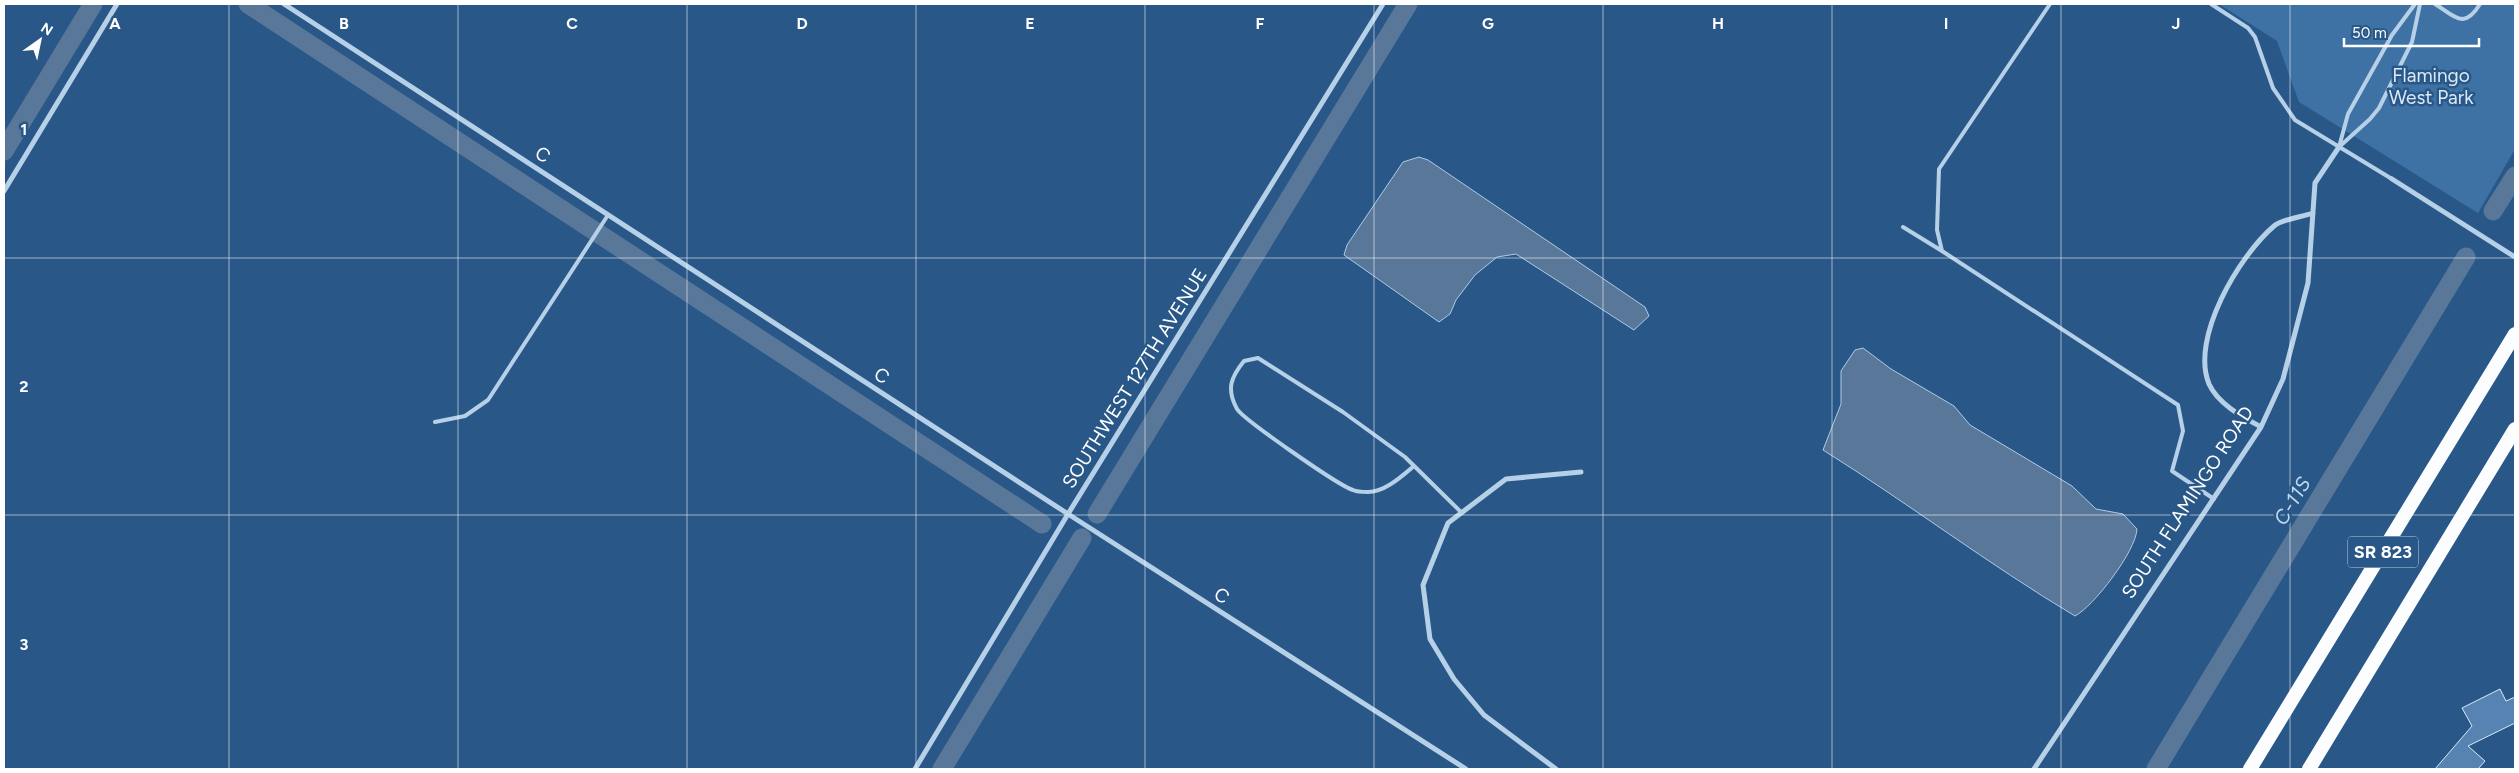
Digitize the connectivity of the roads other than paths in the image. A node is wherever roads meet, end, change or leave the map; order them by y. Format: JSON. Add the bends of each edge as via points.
{"nodes":[{"id":1,"x":117,"y":4,"type":"edge"},
{"id":2,"x":284,"y":4,"type":"edge"},
{"id":3,"x":1383,"y":4,"type":"edge"},
{"id":4,"x":2050,"y":4,"type":"edge"},
{"id":5,"x":2211,"y":4,"type":"edge"},
{"id":6,"x":2415,"y":4,"type":"edge"},
{"id":7,"x":2420,"y":4,"type":"edge"},
{"id":8,"x":2436,"y":4,"type":"edge"},
{"id":9,"x":2480,"y":4,"type":"edge"},
{"id":10,"x":2339,"y":147,"type":"junction"},
{"id":11,"x":2392,"y":179,"type":"joint"},
{"id":12,"x":4,"y":191,"type":"edge"},
{"id":13,"x":2313,"y":213,"type":"junction"},
{"id":14,"x":608,"y":215,"type":"junction"},
{"id":15,"x":1903,"y":227,"type":"dead end"},
{"id":16,"x":1942,"y":251,"type":"junction"},
{"id":17,"x":2515,"y":257,"type":"edge"},
{"id":18,"x":2515,"y":334,"type":"edge"},
{"id":19,"x":435,"y":422,"type":"dead end"},
{"id":20,"x":2261,"y":427,"type":"junction"},
{"id":21,"x":2515,"y":429,"type":"edge"},
{"id":22,"x":1414,"y":466,"type":"junction"},
{"id":23,"x":1580,"y":472,"type":"dead end"},
{"id":24,"x":2214,"y":499,"type":"junction"},
{"id":25,"x":1462,"y":513,"type":"junction"},
{"id":26,"x":1068,"y":514,"type":"junction"},
{"id":27,"x":915,"y":769,"type":"edge"},
{"id":28,"x":1466,"y":769,"type":"edge"},
{"id":29,"x":1556,"y":769,"type":"edge"},
{"id":30,"x":2034,"y":769,"type":"edge"},
{"id":31,"x":2250,"y":769,"type":"edge"},
{"id":32,"x":2309,"y":769,"type":"edge"}],
"edges":[{"from":1,"to":12,"type":"street"},
{"from":2,"to":14,"type":"street","name":"C"},
{"from":3,"to":26,"type":"street","name":"SOUTHWEST 127TH AVENUE"},
{"from":4,"to":16,"type":"lane","via":[[1939,169],[1938,230]]},
{"from":5,"to":10,"type":"lane","via":[[2248,28],[2255,37],[2273,88],[2295,120]]},
{"from":6,"to":10,"type":"lane","via":[[2392,36],[2348,114]]},
{"from":7,"to":10,"type":"lane","via":[[2412,42],[2379,108]]},
{"from":8,"to":9,"type":"lane","via":[[2462,20],[2474,14]]},
{"from":10,"to":11,"type":"lane"},
{"from":10,"to":13,"type":"street","name":"SOUTH FLAMINGO ROAD","via":[[2315,183]]},
{"from":11,"to":17,"type":"street"},
{"from":13,"to":20,"type":"street","name":"SOUTH FLAMINGO ROAD","via":[[2308,283],[2283,379]]},
{"from":13,"to":20,"type":"street","via":[[2275,225],[2249,252],[2223,293],[2213,322],[2204,364],[2210,385],[2223,402]]},
{"from":14,"to":19,"type":"lane","via":[[488,400],[465,416]]},
{"from":14,"to":26,"type":"street","name":"C"},
{"from":15,"to":16,"type":"lane"},
{"from":16,"to":24,"type":"lane","via":[[2178,405],[2183,431],[2172,471]]},
{"from":18,"to":31,"type":"highway","number":"SR 823"},
{"from":20,"to":24,"type":"street","name":"SOUTH FLAMINGO ROAD"},
{"from":21,"to":32,"type":"highway","number":"SR 823"},
{"from":22,"to":22,"type":"lane","via":[[1343,412],[1258,358],[1244,361],[1233,374],[1230,390],[1238,410],[1283,446],[1353,490],[1370,492],[1384,487]]},
{"from":22,"to":25,"type":"lane"},
{"from":23,"to":25,"type":"street","via":[[1506,479]]},
{"from":24,"to":30,"type":"street","name":"SOUTH FLAMINGO ROAD"},
{"from":25,"to":29,"type":"street","via":[[1448,524],[1422,584],[1430,639],[1454,679],[1484,715]]},
{"from":26,"to":27,"type":"street","name":"SOUTHWEST 127TH AVENUE"},
{"from":26,"to":28,"type":"street","name":"C"}]}
